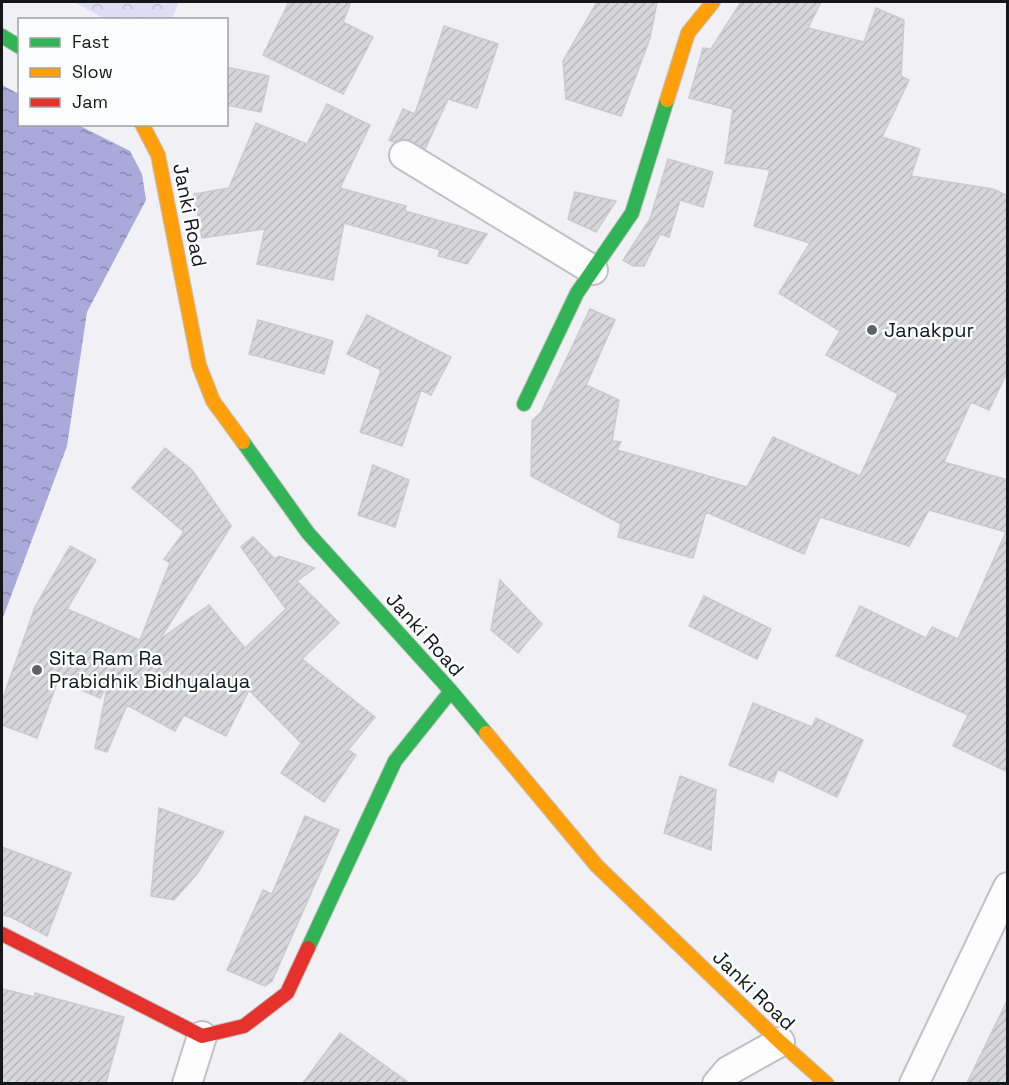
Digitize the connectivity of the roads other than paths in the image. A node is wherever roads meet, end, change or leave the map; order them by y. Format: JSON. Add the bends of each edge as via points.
{"nodes":[{"id":1,"x":713,"y":2,"type":"edge"},
{"id":2,"x":2,"y":36,"type":"edge"},
{"id":3,"x":18,"y":46,"type":"edge"},
{"id":4,"x":143,"y":126,"type":"edge"},
{"id":5,"x":404,"y":155,"type":"dead end"},
{"id":6,"x":593,"y":270,"type":"junction"},
{"id":7,"x":524,"y":404,"type":"dead end"},
{"id":8,"x":451,"y":692,"type":"junction"},
{"id":9,"x":1008,"y":887,"type":"edge"},
{"id":10,"x":2,"y":934,"type":"edge"},
{"id":11,"x":202,"y":1036,"type":"junction"},
{"id":12,"x":780,"y":1042,"type":"junction"},
{"id":13,"x":187,"y":1083,"type":"edge"},
{"id":14,"x":717,"y":1083,"type":"edge"},
{"id":15,"x":827,"y":1083,"type":"edge"},
{"id":16,"x":914,"y":1083,"type":"edge"}],
"edges":[{"from":1,"to":6,"type":"street","via":[[688,33],[632,213]]},
{"from":2,"to":3,"type":"street"},
{"from":4,"to":8,"type":"street","name":"Janki Road","via":[[158,154],[199,365],[213,401],[308,533]]},
{"from":5,"to":6,"type":"street"},
{"from":6,"to":7,"type":"street","via":[[577,293]]},
{"from":8,"to":11,"type":"street","via":[[395,761],[287,993],[244,1026]]},
{"from":8,"to":12,"type":"street","name":"Janki Road","via":[[597,866]]},
{"from":9,"to":16,"type":"street"},
{"from":10,"to":11,"type":"street"},
{"from":11,"to":13,"type":"street"},
{"from":12,"to":14,"type":"street","via":[[728,1071]]},
{"from":12,"to":15,"type":"street","name":"Janki Road"}]}
